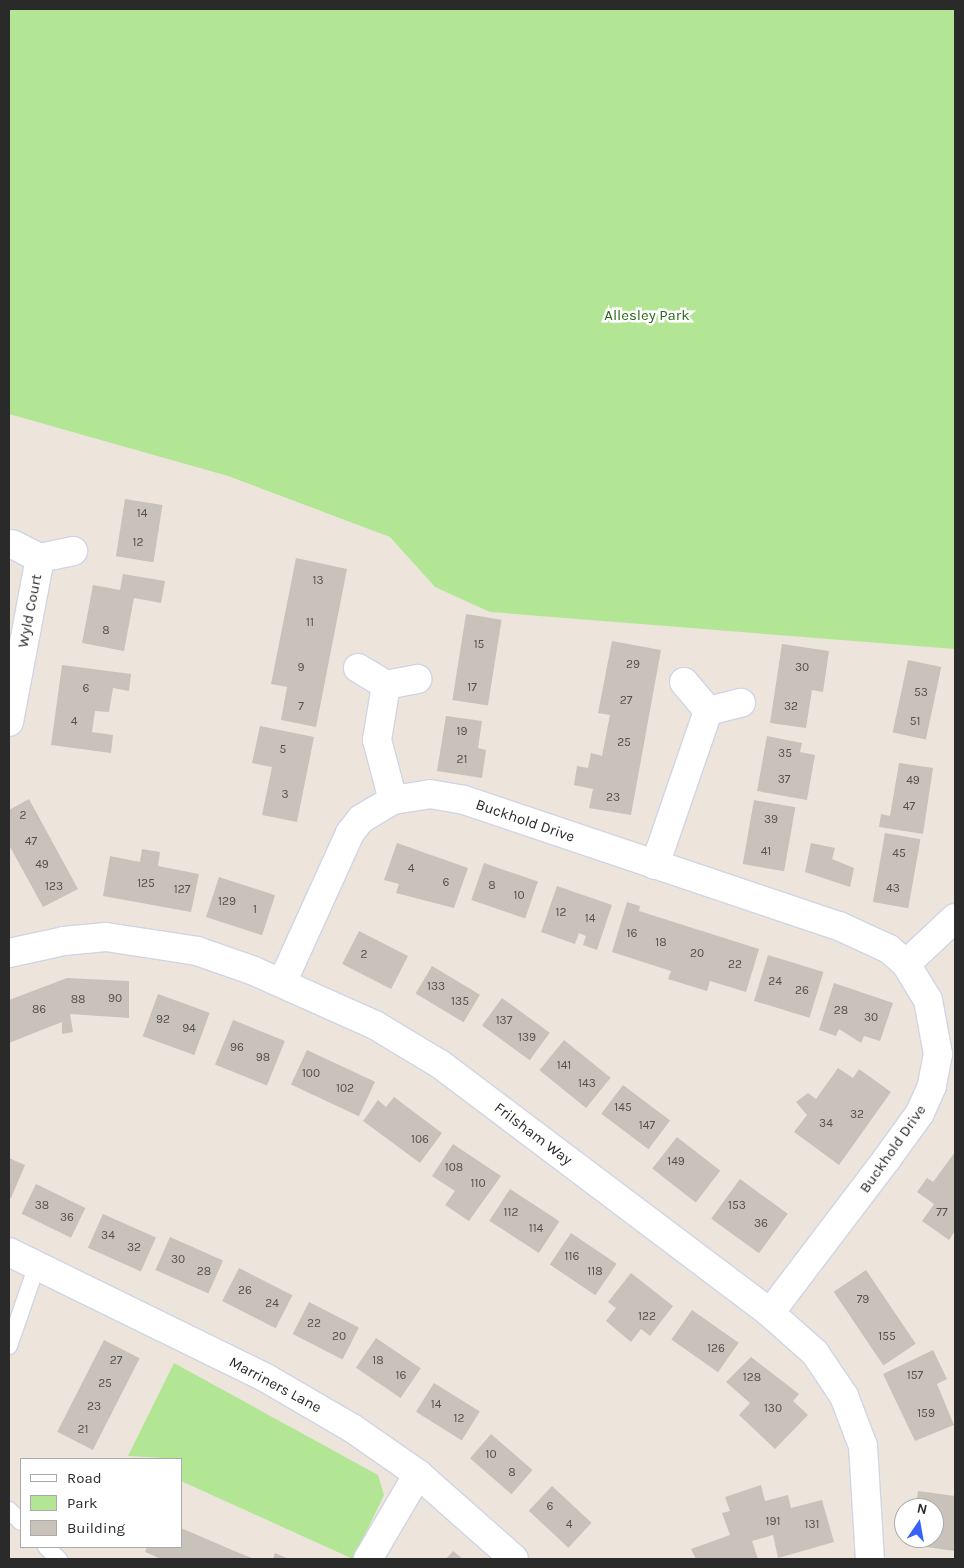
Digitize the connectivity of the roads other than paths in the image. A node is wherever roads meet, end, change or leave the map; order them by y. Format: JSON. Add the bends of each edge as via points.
{"nodes":[{"id":1,"x":12,"y":544,"type":"dead end"},
{"id":2,"x":73,"y":551,"type":"dead end"},
{"id":3,"x":40,"y":558,"type":"junction"},
{"id":4,"x":358,"y":668,"type":"dead end"},
{"id":5,"x":417,"y":679,"type":"dead end"},
{"id":6,"x":684,"y":682,"type":"dead end"},
{"id":7,"x":386,"y":686,"type":"junction"},
{"id":8,"x":741,"y":703,"type":"dead end"},
{"id":9,"x":708,"y":711,"type":"junction"},
{"id":10,"x":9,"y":722,"type":"edge"},
{"id":11,"x":393,"y":800,"type":"junction"},
{"id":12,"x":655,"y":865,"type":"junction"},
{"id":13,"x":955,"y":918,"type":"edge"},
{"id":14,"x":9,"y":953,"type":"edge"},
{"id":15,"x":906,"y":964,"type":"junction"},
{"id":16,"x":282,"y":983,"type":"junction"},
{"id":17,"x":9,"y":1252,"type":"edge"},
{"id":18,"x":37,"y":1266,"type":"junction"},
{"id":19,"x":770,"y":1313,"type":"junction"},
{"id":20,"x":9,"y":1346,"type":"edge"},
{"id":21,"x":418,"y":1474,"type":"junction"},
{"id":22,"x":9,"y":1510,"type":"edge"},
{"id":23,"x":20,"y":1521,"type":"edge"},
{"id":24,"x":47,"y":1548,"type":"edge"},
{"id":25,"x":59,"y":1559,"type":"edge"},
{"id":26,"x":368,"y":1559,"type":"edge"},
{"id":27,"x":514,"y":1559,"type":"edge"},
{"id":28,"x":870,"y":1559,"type":"edge"}],
"edges":[{"from":1,"to":3,"type":"street","name":"Wyld Court"},
{"from":2,"to":3,"type":"street","name":"Wyld Court"},
{"from":3,"to":10,"type":"street","name":"Wyld Court"},
{"from":4,"to":7,"type":"street"},
{"from":5,"to":7,"type":"street"},
{"from":6,"to":9,"type":"street"},
{"from":7,"to":11,"type":"street","via":[[377,740]]},
{"from":8,"to":9,"type":"street"},
{"from":9,"to":12,"type":"street"},
{"from":11,"to":12,"type":"street","name":"Buckhold Drive","via":[[430,794],[457,798]]},
{"from":11,"to":16,"type":"street","name":"Buckhold Drive","via":[[361,819],[339,849]]},
{"from":12,"to":15,"type":"street","name":"Buckhold Drive","via":[[840,926],[867,937]]},
{"from":13,"to":15,"type":"street"},
{"from":14,"to":16,"type":"street","name":"Frilsham Way","via":[[64,941],[146,941],[222,958]]},
{"from":15,"to":19,"type":"street","name":"Buckhold Drive","via":[[928,1000],[937,1036],[938,1054],[927,1099]]},
{"from":16,"to":19,"type":"street","name":"Frilsham Way","via":[[375,1025],[440,1064]]},
{"from":17,"to":18,"type":"street","name":"Marriners Lane"},
{"from":18,"to":20,"type":"lane"},
{"from":18,"to":21,"type":"street","name":"Marriners Lane","via":[[266,1378],[352,1428]]},
{"from":19,"to":28,"type":"street","name":"Frilsham Way","via":[[815,1353],[844,1396],[867,1464]]},
{"from":21,"to":26,"type":"street"},
{"from":21,"to":27,"type":"street","name":"Marriners Lane"},
{"from":22,"to":23,"type":"lane"},
{"from":24,"to":25,"type":"lane"}]}
